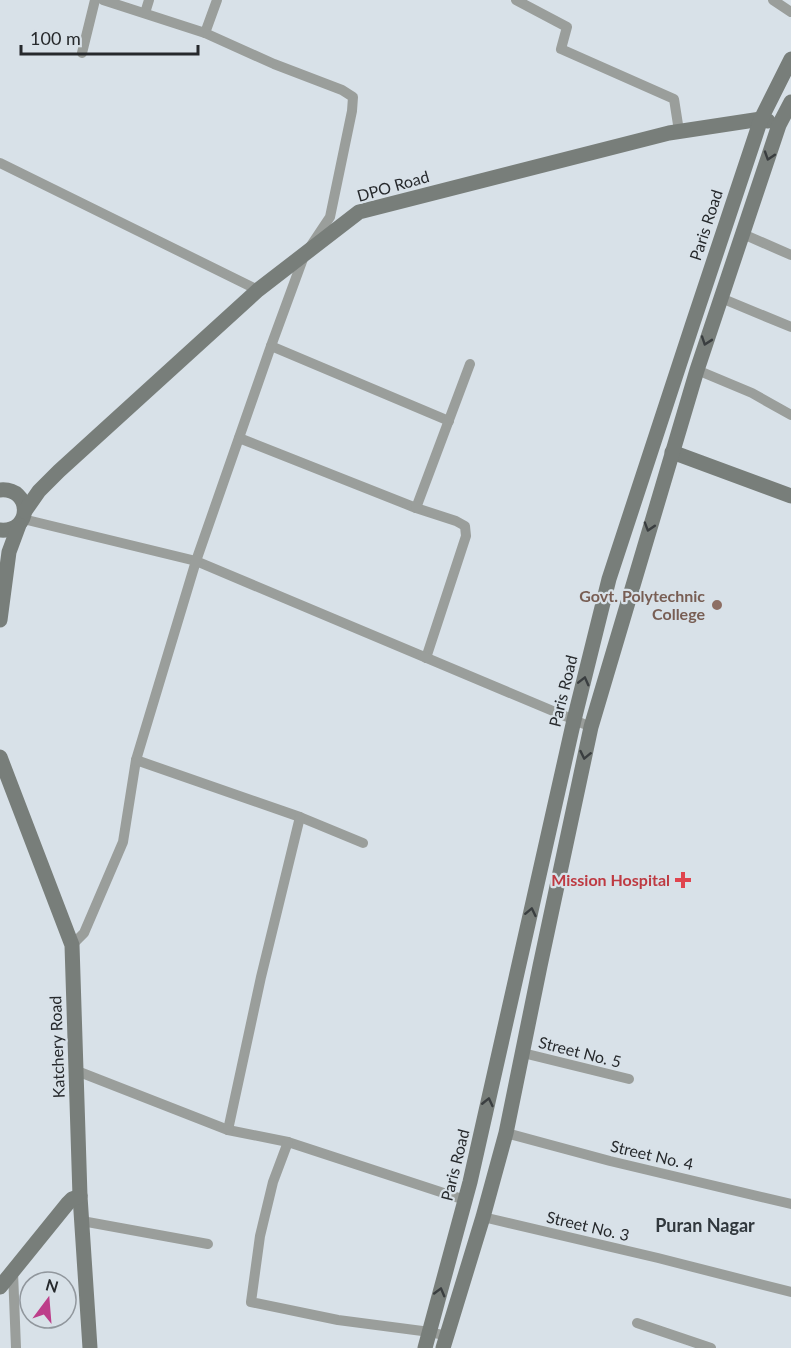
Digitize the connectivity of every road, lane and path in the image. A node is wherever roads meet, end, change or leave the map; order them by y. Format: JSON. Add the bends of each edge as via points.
{"nodes":[{"id":1,"x":95,"y":0,"type":"edge"},
{"id":2,"x":103,"y":0,"type":"edge"},
{"id":3,"x":149,"y":0,"type":"edge"},
{"id":4,"x":217,"y":0,"type":"edge"},
{"id":5,"x":516,"y":0,"type":"edge"},
{"id":6,"x":772,"y":0,"type":"edge"},
{"id":7,"x":791,"y":12,"type":"edge"},
{"id":8,"x":145,"y":13,"type":"junction"},
{"id":9,"x":205,"y":33,"type":"junction"},
{"id":10,"x":82,"y":53,"type":"dead end"},
{"id":11,"x":791,"y":59,"type":"edge"},
{"id":12,"x":791,"y":102,"type":"edge"},
{"id":13,"x":761,"y":119,"type":"junction"},
{"id":14,"x":779,"y":125,"type":"junction"},
{"id":15,"x":679,"y":131,"type":"junction"},
{"id":16,"x":0,"y":163,"type":"edge"},
{"id":17,"x":743,"y":234,"type":"junction"},
{"id":18,"x":791,"y":255,"type":"edge"},
{"id":19,"x":304,"y":256,"type":"junction"},
{"id":20,"x":258,"y":290,"type":"junction"},
{"id":21,"x":721,"y":298,"type":"junction"},
{"id":22,"x":791,"y":327,"type":"edge"},
{"id":23,"x":271,"y":346,"type":"junction"},
{"id":24,"x":470,"y":364,"type":"dead end"},
{"id":25,"x":697,"y":370,"type":"junction"},
{"id":26,"x":791,"y":415,"type":"edge"},
{"id":27,"x":449,"y":422,"type":"junction"},
{"id":28,"x":239,"y":438,"type":"junction"},
{"id":29,"x":672,"y":452,"type":"junction"},
{"id":30,"x":0,"y":490,"type":"edge"},
{"id":31,"x":39,"y":491,"type":"junction"},
{"id":32,"x":17,"y":494,"type":"junction"},
{"id":33,"x":791,"y":496,"type":"edge"},
{"id":34,"x":416,"y":508,"type":"junction"},
{"id":35,"x":14,"y":523,"type":"edge"},
{"id":36,"x":196,"y":561,"type":"junction"},
{"id":37,"x":609,"y":579,"type":"junction"},
{"id":38,"x":631,"y":587,"type":"junction"},
{"id":39,"x":0,"y":620,"type":"edge"},
{"id":40,"x":426,"y":658,"type":"junction"},
{"id":41,"x":574,"y":720,"type":"junction"},
{"id":42,"x":591,"y":728,"type":"junction"},
{"id":43,"x":0,"y":757,"type":"edge"},
{"id":44,"x":136,"y":760,"type":"junction"},
{"id":45,"x":300,"y":817,"type":"junction"},
{"id":46,"x":363,"y":843,"type":"dead end"},
{"id":47,"x":72,"y":945,"type":"junction"},
{"id":48,"x":523,"y":1053,"type":"junction"},
{"id":49,"x":76,"y":1071,"type":"junction"},
{"id":50,"x":629,"y":1079,"type":"dead end"},
{"id":51,"x":228,"y":1130,"type":"junction"},
{"id":52,"x":506,"y":1133,"type":"junction"},
{"id":53,"x":288,"y":1142,"type":"junction"},
{"id":54,"x":80,"y":1196,"type":"junction"},
{"id":55,"x":465,"y":1200,"type":"junction"},
{"id":56,"x":791,"y":1204,"type":"edge"},
{"id":57,"x":483,"y":1217,"type":"junction"},
{"id":58,"x":82,"y":1221,"type":"junction"},
{"id":59,"x":208,"y":1244,"type":"dead end"},
{"id":60,"x":13,"y":1272,"type":"junction"},
{"id":61,"x":0,"y":1287,"type":"edge"},
{"id":62,"x":791,"y":1292,"type":"edge"},
{"id":63,"x":637,"y":1323,"type":"dead end"},
{"id":64,"x":430,"y":1332,"type":"junction"},
{"id":65,"x":445,"y":1342,"type":"edge"},
{"id":66,"x":16,"y":1348,"type":"edge"},
{"id":67,"x":90,"y":1348,"type":"edge"},
{"id":68,"x":425,"y":1348,"type":"edge"},
{"id":69,"x":711,"y":1348,"type":"edge"}],
"edges":[{"from":1,"to":10,"type":"street"},
{"from":2,"to":8,"type":"street"},
{"from":3,"to":8,"type":"street"},
{"from":4,"to":9,"type":"street"},
{"from":5,"to":15,"type":"street","via":[[567,27],[561,49],[674,99]]},
{"from":6,"to":7,"type":"street"},
{"from":8,"to":9,"type":"street"},
{"from":9,"to":19,"type":"street","via":[[353,97],[330,217]]},
{"from":11,"to":13,"type":"main road","name":"Paris Road"},
{"from":12,"to":14,"type":"main road"},
{"from":13,"to":14,"type":"main road","name":"DPO Road"},
{"from":13,"to":15,"type":"main road","name":"DPO Road"},
{"from":13,"to":37,"type":"main road","name":"Paris Road"},
{"from":14,"to":17,"type":"main road","one_way":true},
{"from":15,"to":19,"type":"main road","name":"DPO Road","via":[[359,212]]},
{"from":16,"to":20,"type":"street"},
{"from":17,"to":18,"type":"street"},
{"from":17,"to":21,"type":"main road"},
{"from":19,"to":20,"type":"main road","name":"DPO Road"},
{"from":19,"to":23,"type":"street"},
{"from":20,"to":31,"type":"main road","name":"DPO Road"},
{"from":21,"to":22,"type":"street"},
{"from":21,"to":25,"type":"main road","one_way":true},
{"from":23,"to":27,"type":"street"},
{"from":23,"to":28,"type":"street"},
{"from":24,"to":27,"type":"street"},
{"from":25,"to":26,"type":"street","via":[[752,393]]},
{"from":25,"to":29,"type":"main road"},
{"from":27,"to":34,"type":"street"},
{"from":28,"to":34,"type":"street"},
{"from":28,"to":36,"type":"street"},
{"from":29,"to":33,"type":"main road"},
{"from":29,"to":38,"type":"main road","one_way":true},
{"from":30,"to":32,"type":"main road"},
{"from":31,"to":32,"type":"main road"},
{"from":31,"to":35,"type":"main road","name":"DPO Road"},
{"from":32,"to":35,"type":"main road","via":[[24,504]]},
{"from":34,"to":40,"type":"street","via":[[456,521],[466,531]]},
{"from":35,"to":36,"type":"street"},
{"from":35,"to":39,"type":"main road","name":"DPO Road"},
{"from":36,"to":40,"type":"street"},
{"from":36,"to":44,"type":"street"},
{"from":37,"to":38,"type":"main road"},
{"from":41,"to":37,"type":"main road","name":"Paris Road","one_way":true},
{"from":38,"to":42,"type":"main road"},
{"from":40,"to":41,"type":"street"},
{"from":41,"to":42,"type":"street"},
{"from":55,"to":41,"type":"main road","name":"Paris Road","one_way":true},
{"from":42,"to":48,"type":"main road","one_way":true},
{"from":43,"to":47,"type":"main road","name":"Katchery Road"},
{"from":44,"to":45,"type":"street"},
{"from":44,"to":47,"type":"street","via":[[123,842],[84,933]]},
{"from":45,"to":46,"type":"street"},
{"from":45,"to":51,"type":"street"},
{"from":47,"to":49,"type":"main road","name":"Katchery Road"},
{"from":48,"to":50,"type":"street","name":"Street No. 5"},
{"from":48,"to":52,"type":"main road"},
{"from":49,"to":51,"type":"street"},
{"from":49,"to":54,"type":"main road","name":"Katchery Road"},
{"from":51,"to":53,"type":"street"},
{"from":52,"to":56,"type":"street","name":"Street No. 4"},
{"from":52,"to":57,"type":"main road"},
{"from":53,"to":55,"type":"street"},
{"from":53,"to":64,"type":"street","via":[[273,1182],[251,1302],[338,1320]]},
{"from":54,"to":58,"type":"main road","name":"Katchery Road"},
{"from":54,"to":60,"type":"main road","via":[[68,1203]]},
{"from":64,"to":55,"type":"main road","name":"Paris Road","one_way":true},
{"from":57,"to":62,"type":"street","name":"Street No. 3"},
{"from":57,"to":65,"type":"main road"},
{"from":58,"to":59,"type":"street"},
{"from":58,"to":67,"type":"main road","name":"Katchery Road"},
{"from":60,"to":61,"type":"main road"},
{"from":60,"to":66,"type":"street"},
{"from":63,"to":69,"type":"street"},
{"from":64,"to":65,"type":"street"},
{"from":64,"to":68,"type":"main road","name":"Paris Road"}]}
